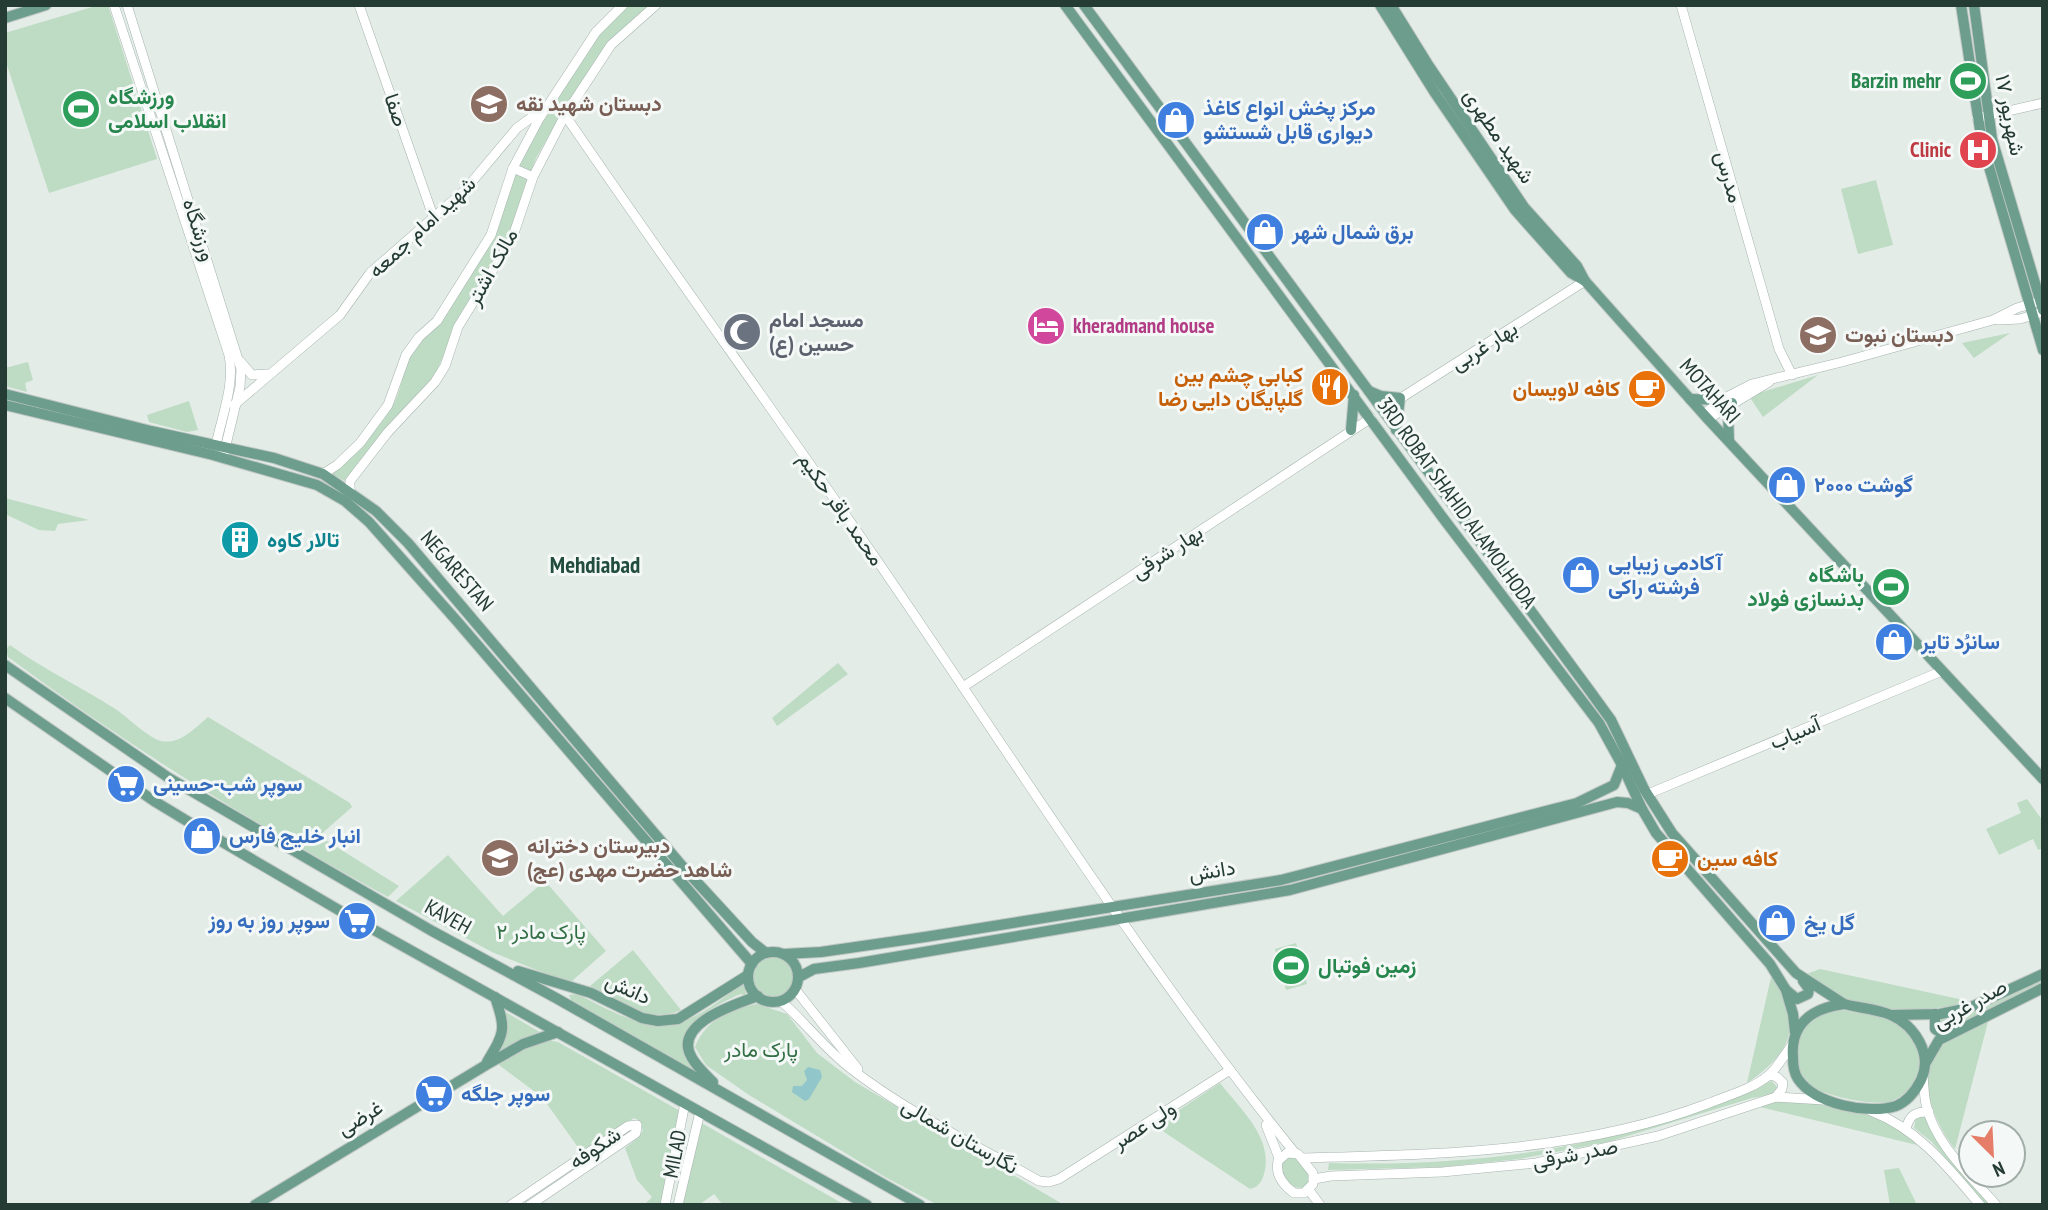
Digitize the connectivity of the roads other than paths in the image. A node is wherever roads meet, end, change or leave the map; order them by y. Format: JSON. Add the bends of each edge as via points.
{"nodes":[{"id":1,"x":46,"y":5,"type":"edge"},
{"id":2,"x":114,"y":5,"type":"edge"},
{"id":3,"x":127,"y":5,"type":"edge"},
{"id":4,"x":359,"y":5,"type":"edge"},
{"id":5,"x":623,"y":5,"type":"edge"},
{"id":6,"x":656,"y":5,"type":"edge"},
{"id":7,"x":1065,"y":5,"type":"edge"},
{"id":8,"x":1084,"y":5,"type":"edge"},
{"id":9,"x":1380,"y":5,"type":"edge"},
{"id":10,"x":1391,"y":5,"type":"edge"},
{"id":11,"x":1681,"y":5,"type":"edge"},
{"id":12,"x":1961,"y":5,"type":"edge"},
{"id":13,"x":1974,"y":5,"type":"edge"},
{"id":14,"x":5,"y":18,"type":"edge"},
{"id":15,"x":2043,"y":103,"type":"edge"},
{"id":16,"x":547,"y":106,"type":"junction"},
{"id":17,"x":565,"y":116,"type":"junction"},
{"id":18,"x":1982,"y":117,"type":"junction"},
{"id":19,"x":513,"y":168,"type":"junction"},
{"id":20,"x":533,"y":177,"type":"junction"},
{"id":21,"x":1211,"y":179,"type":"junction"},
{"id":22,"x":1199,"y":187,"type":"junction"},
{"id":23,"x":1231,"y":206,"type":"junction"},
{"id":24,"x":1219,"y":214,"type":"junction"},
{"id":25,"x":433,"y":216,"type":"junction"},
{"id":26,"x":1585,"y":281,"type":"junction"},
{"id":27,"x":2037,"y":309,"type":"edge"},
{"id":28,"x":1779,"y":349,"type":"junction"},
{"id":29,"x":2043,"y":351,"type":"edge"},
{"id":30,"x":239,"y":360,"type":"junction"},
{"id":31,"x":272,"y":372,"type":"junction"},
{"id":32,"x":1792,"y":375,"type":"junction"},
{"id":33,"x":1773,"y":380,"type":"junction"},
{"id":34,"x":1367,"y":390,"type":"junction"},
{"id":35,"x":5,"y":394,"type":"edge"},
{"id":36,"x":1354,"y":395,"type":"junction"},
{"id":37,"x":1400,"y":398,"type":"junction"},
{"id":38,"x":1690,"y":399,"type":"junction"},
{"id":39,"x":1727,"y":401,"type":"junction"},
{"id":40,"x":5,"y":405,"type":"edge"},
{"id":41,"x":234,"y":405,"type":"junction"},
{"id":42,"x":1382,"y":410,"type":"junction"},
{"id":43,"x":1706,"y":417,"type":"junction"},
{"id":44,"x":1371,"y":418,"type":"junction"},
{"id":45,"x":1351,"y":430,"type":"junction"},
{"id":46,"x":1396,"y":430,"type":"junction"},
{"id":47,"x":1729,"y":441,"type":"junction"},
{"id":48,"x":219,"y":451,"type":"junction"},
{"id":49,"x":323,"y":474,"type":"junction"},
{"id":50,"x":350,"y":492,"type":"junction"},
{"id":51,"x":1460,"y":539,"type":"junction"},
{"id":52,"x":1483,"y":546,"type":"junction"},
{"id":53,"x":415,"y":551,"type":"junction"},
{"id":54,"x":403,"y":560,"type":"junction"},
{"id":55,"x":1485,"y":573,"type":"junction"},
{"id":56,"x":1513,"y":587,"type":"junction"},
{"id":57,"x":5,"y":665,"type":"edge"},
{"id":58,"x":1942,"y":671,"type":"junction"},
{"id":59,"x":963,"y":687,"type":"junction"},
{"id":60,"x":5,"y":698,"type":"edge"},
{"id":61,"x":1622,"y":765,"type":"junction"},
{"id":62,"x":597,"y":774,"type":"junction"},
{"id":63,"x":2043,"y":779,"type":"edge"},
{"id":64,"x":607,"y":785,"type":"junction"},
{"id":65,"x":1603,"y":792,"type":"junction"},
{"id":66,"x":1648,"y":794,"type":"junction"},
{"id":67,"x":1606,"y":804,"type":"junction"},
{"id":68,"x":1642,"y":809,"type":"junction"},
{"id":69,"x":1111,"y":907,"type":"junction"},
{"id":70,"x":1120,"y":919,"type":"junction"},
{"id":71,"x":932,"y":936,"type":"junction"},
{"id":72,"x":936,"y":950,"type":"junction"},
{"id":73,"x":766,"y":953,"type":"junction"},
{"id":74,"x":784,"y":954,"type":"junction"},
{"id":75,"x":484,"y":959,"type":"junction"},
{"id":76,"x":750,"y":969,"type":"junction"},
{"id":77,"x":1796,"y":973,"type":"junction"},
{"id":78,"x":2043,"y":974,"type":"edge"},
{"id":79,"x":799,"y":977,"type":"junction"},
{"id":80,"x":2043,"y":988,"type":"edge"},
{"id":81,"x":795,"y":989,"type":"junction"},
{"id":82,"x":1786,"y":990,"type":"junction"},
{"id":83,"x":758,"y":996,"type":"junction"},
{"id":84,"x":495,"y":997,"type":"junction"},
{"id":85,"x":781,"y":1000,"type":"junction"},
{"id":86,"x":1844,"y":1004,"type":"junction"},
{"id":87,"x":1935,"y":1014,"type":"junction"},
{"id":88,"x":1891,"y":1015,"type":"junction"},
{"id":89,"x":558,"y":1032,"type":"junction"},
{"id":90,"x":1795,"y":1032,"type":"junction"},
{"id":91,"x":1946,"y":1036,"type":"junction"},
{"id":92,"x":1791,"y":1045,"type":"junction"},
{"id":93,"x":486,"y":1065,"type":"junction"},
{"id":94,"x":1230,"y":1070,"type":"junction"},
{"id":95,"x":1924,"y":1070,"type":"junction"},
{"id":96,"x":1769,"y":1075,"type":"junction"},
{"id":97,"x":865,"y":1079,"type":"junction"},
{"id":98,"x":1243,"y":1088,"type":"junction"},
{"id":99,"x":723,"y":1092,"type":"junction"},
{"id":100,"x":1776,"y":1097,"type":"junction"},
{"id":101,"x":1828,"y":1100,"type":"junction"},
{"id":102,"x":685,"y":1103,"type":"junction"},
{"id":103,"x":1871,"y":1111,"type":"junction"},
{"id":104,"x":700,"y":1112,"type":"junction"},
{"id":105,"x":1928,"y":1112,"type":"junction"},
{"id":106,"x":681,"y":1123,"type":"junction"},
{"id":107,"x":696,"y":1128,"type":"junction"},
{"id":108,"x":1906,"y":1129,"type":"junction"},
{"id":109,"x":1299,"y":1156,"type":"junction"},
{"id":110,"x":1279,"y":1158,"type":"junction"},
{"id":111,"x":582,"y":1164,"type":"junction"},
{"id":112,"x":1059,"y":1179,"type":"joint"},
{"id":113,"x":1314,"y":1179,"type":"junction"},
{"id":114,"x":1308,"y":1190,"type":"junction"},
{"id":115,"x":255,"y":1205,"type":"edge"},
{"id":116,"x":511,"y":1205,"type":"edge"},
{"id":117,"x":530,"y":1205,"type":"edge"},
{"id":118,"x":665,"y":1205,"type":"edge"},
{"id":119,"x":678,"y":1205,"type":"edge"},
{"id":120,"x":867,"y":1205,"type":"edge"},
{"id":121,"x":920,"y":1205,"type":"edge"},
{"id":122,"x":1320,"y":1205,"type":"edge"},
{"id":123,"x":1980,"y":1205,"type":"edge"},
{"id":124,"x":1996,"y":1205,"type":"edge"}],
"edges":[{"from":1,"to":14,"type":"main road"},
{"from":2,"to":48,"type":"street","name":"ورزشگاه","via":[[229,355],[232,371]]},
{"from":3,"to":30,"type":"street","name":"ورزشگاه"},
{"from":4,"to":25,"type":"street","name":"صفا"},
{"from":5,"to":16,"type":"street","name":"مالک اشتر","via":[[596,32]]},
{"from":6,"to":17,"type":"street","name":"مالک اشتر","via":[[611,45]]},
{"from":7,"to":22,"type":"main road","name":"3RD ROBAT SHAHID ALAMOLHODA"},
{"from":8,"to":21,"type":"main road","name":"3RD ROBAT SHAHID ALAMOLHODA"},
{"from":9,"to":26,"type":"main road","name":"MOTAHARI","via":[[1515,210],[1571,273]]},
{"from":10,"to":26,"type":"main road","name":"شهید مطهری","via":[[1524,207]]},
{"from":11,"to":28,"type":"street","name":"مدرس"},
{"from":12,"to":18,"type":"main road","name":"۱۷ شهریور"},
{"from":13,"to":18,"type":"main road","name":"۱۷ شهریور"},
{"from":15,"to":18,"type":"street"},
{"from":16,"to":19,"type":"street","name":"مالک اشتر"},
{"from":16,"to":25,"type":"street","name":"شهید امام جمعه","via":[[517,128],[464,190]]},
{"from":17,"to":20,"type":"street","name":"مالک اشتر"},
{"from":17,"to":59,"type":"street","name":"محمد باقر حکیم"},
{"from":18,"to":27,"type":"main road","name":"۱۷ شهریور","via":[[1982,143]]},
{"from":19,"to":20,"type":"street"},
{"from":19,"to":49,"type":"street","name":"مالک اشتر","via":[[491,235],[437,321],[406,355],[388,405],[360,443]]},
{"from":20,"to":50,"type":"street","name":"مالک اشتر","via":[[512,239],[458,327],[445,366],[350,481]]},
{"from":21,"to":22,"type":"main road"},
{"from":21,"to":23,"type":"main road","name":"3RD ROBAT SHAHID ALAMOLHODA"},
{"from":22,"to":24,"type":"main road","name":"3RD ROBAT SHAHID ALAMOLHODA"},
{"from":23,"to":24,"type":"main road","via":[[1220,208]]},
{"from":23,"to":34,"type":"main road","name":"3RD ROBAT SHAHID ALAMOLHODA"},
{"from":24,"to":36,"type":"main road","name":"3RD ROBAT SHAHID ALAMOLHODA"},
{"from":25,"to":31,"type":"street","name":"شهید امام جمعه","via":[[370,273],[340,315]]},
{"from":26,"to":37,"type":"street","name":"بهار غربی"},
{"from":26,"to":38,"type":"main road","name":"MOTAHARI"},
{"from":27,"to":29,"type":"main road","name":"۱۷ شهریور"},
{"from":27,"to":32,"type":"street"},
{"from":28,"to":32,"type":"street"},
{"from":28,"to":33,"type":"street"},
{"from":30,"to":31,"type":"street","via":[[252,375]]},
{"from":30,"to":41,"type":"street","name":"ورزشگاه","via":[[240,387]]},
{"from":31,"to":41,"type":"street","name":"شهید امام جمعه"},
{"from":32,"to":33,"type":"street"},
{"from":33,"to":39,"type":"street","via":[[1752,384]]},
{"from":34,"to":37,"type":"main road"},
{"from":34,"to":42,"type":"main road","name":"3RD ROBAT SHAHID ALAMOLHODA"},
{"from":35,"to":48,"type":"main road","name":"NEGARESTAN"},
{"from":36,"to":44,"type":"main road","name":"3RD ROBAT SHAHID ALAMOLHODA"},
{"from":36,"to":45,"type":"main road"},
{"from":37,"to":42,"type":"street","name":"بهار غربی"},
{"from":37,"to":46,"type":"main road"},
{"from":38,"to":39,"type":"main road"},
{"from":38,"to":43,"type":"main road","name":"MOTAHARI"},
{"from":39,"to":43,"type":"street","via":[[1708,411]]},
{"from":39,"to":47,"type":"main road"},
{"from":40,"to":48,"type":"main road","name":"NEGARESTAN"},
{"from":41,"to":48,"type":"street","name":"ورزشگاه"},
{"from":42,"to":44,"type":"main road"},
{"from":42,"to":46,"type":"main road","name":"3RD ROBAT SHAHID ALAMOLHODA"},
{"from":43,"to":47,"type":"main road","name":"MOTAHARI"},
{"from":44,"to":45,"type":"street","name":"بهار شرقی"},
{"from":44,"to":51,"type":"main road","name":"3RD ROBAT SHAHID ALAMOLHODA"},
{"from":45,"to":59,"type":"street","name":"بهار شرقی"},
{"from":46,"to":52,"type":"main road","name":"3RD ROBAT SHAHID ALAMOLHODA"},
{"from":47,"to":58,"type":"main road","name":"MOTAHARI"},
{"from":48,"to":49,"type":"main road","name":"NEGARESTAN","via":[[275,458]]},
{"from":48,"to":54,"type":"main road","name":"NEGARESTAN","via":[[317,485],[345,501]]},
{"from":49,"to":50,"type":"main road","name":"NEGARESTAN"},
{"from":50,"to":53,"type":"main road","name":"NEGARESTAN"},
{"from":51,"to":52,"type":"main road","via":[[1477,550]]},
{"from":51,"to":55,"type":"main road","name":"3RD ROBAT SHAHID ALAMOLHODA"},
{"from":52,"to":56,"type":"main road","name":"3RD ROBAT SHAHID ALAMOLHODA"},
{"from":53,"to":54,"type":"main road"},
{"from":53,"to":62,"type":"main road","name":"NEGARESTAN"},
{"from":54,"to":62,"type":"main road","name":"NEGARESTAN"},
{"from":55,"to":56,"type":"main road","via":[[1489,564]]},
{"from":55,"to":61,"type":"main road","name":"3RD ROBAT SHAHID ALAMOLHODA","via":[[1599,723]]},
{"from":56,"to":66,"type":"main road","name":"3RD ROBAT SHAHID ALAMOLHODA","via":[[1611,720]]},
{"from":57,"to":75,"type":"main road","name":"KAVEH","via":[[169,778]]},
{"from":58,"to":63,"type":"main road","name":"MOTAHARI"},
{"from":58,"to":66,"type":"street","name":"آسیاب"},
{"from":59,"to":69,"type":"street","name":"محمد باقر حکیم"},
{"from":60,"to":84,"type":"main road","via":[[154,801]]},
{"from":61,"to":65,"type":"main road","via":[[1614,785]]},
{"from":61,"to":68,"type":"main road","name":"3RD ROBAT SHAHID ALAMOLHODA"},
{"from":62,"to":64,"type":"main road","name":"NEGARESTAN"},
{"from":64,"to":73,"type":"main road","name":"NEGARESTAN"},
{"from":64,"to":76,"type":"main road","name":"NEGARESTAN"},
{"from":65,"to":67,"type":"main road"},
{"from":65,"to":69,"type":"main road","name":"دانش","via":[[1556,809],[1280,880]]},
{"from":66,"to":77,"type":"main road","name":"3RD ROBAT SHAHID ALAMOLHODA","via":[[1672,833]]},
{"from":67,"to":68,"type":"main road","name":"دانش","via":[[1628,803]]},
{"from":67,"to":70,"type":"main road","name":"دانش","via":[[1290,890]]},
{"from":68,"to":82,"type":"main road","name":"3RD ROBAT SHAHID ALAMOLHODA","via":[[1656,833],[1765,957]]},
{"from":69,"to":70,"type":"street","name":"محمد باقر حکیم"},
{"from":69,"to":71,"type":"main road","name":"دانش"},
{"from":70,"to":72,"type":"main road","name":"دانش"},
{"from":70,"to":94,"type":"street","name":"محمد باقر حکیم"},
{"from":71,"to":72,"type":"main road"},
{"from":71,"to":74,"type":"main road","name":"دانش"},
{"from":72,"to":79,"type":"main road","name":"دانش","via":[[814,968]]},
{"from":73,"to":74,"type":"main road"},
{"from":73,"to":76,"type":"main road"},
{"from":74,"to":79,"type":"main road","via":[[795,963]]},
{"from":75,"to":76,"type":"main road","name":"دانش","via":[[591,993],[658,1021],[678,1019]]},
{"from":75,"to":99,"type":"main road","name":"KAVEH"},
{"from":76,"to":83,"type":"main road","via":[[749,983]]},
{"from":77,"to":82,"type":"main road","via":[[1808,986],[1808,994],[1797,999]]},
{"from":77,"to":86,"type":"main road","name":"3RD ROBAT SHAHID ALAMOLHODA"},
{"from":78,"to":87,"type":"main road","name":"صدر غربی","via":[[1969,1008]]},
{"from":79,"to":81,"type":"main road"},
{"from":80,"to":91,"type":"main road","name":"صدر غربی"},
{"from":81,"to":85,"type":"main road"},
{"from":81,"to":97,"type":"street","name":"نگارستان شمالی"},
{"from":82,"to":90,"type":"main road","name":"3RD ROBAT SHAHID ALAMOLHODA"},
{"from":83,"to":85,"type":"main road"},
{"from":83,"to":99,"type":"main road","via":[[712,1016],[694,1028],[688,1041],[690,1056]]},
{"from":84,"to":89,"type":"main road"},
{"from":84,"to":93,"type":"main road","via":[[504,1024]]},
{"from":85,"to":97,"type":"street","name":"نگارستان شمالی"},
{"from":86,"to":88,"type":"main road"},
{"from":86,"to":90,"type":"main road","via":[[1825,1006]]},
{"from":87,"to":88,"type":"main road","name":"صدر غربی"},
{"from":87,"to":91,"type":"main road","via":[[1935,1029]]},
{"from":88,"to":95,"type":"main road","via":[[1920,1041]]},
{"from":89,"to":93,"type":"main road","name":"غرضی","via":[[523,1044]]},
{"from":89,"to":102,"type":"main road"},
{"from":90,"to":92,"type":"main road"},
{"from":91,"to":95,"type":"main road","name":"صدر غربی","via":[[1939,1040]]},
{"from":92,"to":96,"type":"street","name":"صدر شرقی"},
{"from":92,"to":101,"type":"main road","via":[[1798,1079]]},
{"from":93,"to":115,"type":"main road","name":"غرضی"},
{"from":94,"to":98,"type":"street","name":"محمد باقر حکیم"},
{"from":94,"to":112,"type":"street","name":"ولی عصر"},
{"from":95,"to":103,"type":"main road","via":[[1906,1101]]},
{"from":95,"to":105,"type":"street"},
{"from":96,"to":100,"type":"street","via":[[1783,1083]]},
{"from":96,"to":109,"type":"street","name":"صدر شرقی","via":[[1692,1110],[1552,1144],[1427,1154]]},
{"from":97,"to":112,"type":"street","name":"نگارستان شمالی","via":[[1039,1181]]},
{"from":98,"to":109,"type":"street"},
{"from":98,"to":110,"type":"street","via":[[1270,1129]]},
{"from":99,"to":121,"type":"main road","name":"KAVEH"},
{"from":100,"to":101,"type":"street","name":"صدر شرقی"},
{"from":100,"to":113,"type":"street","name":"صدر شرقی","via":[[1658,1136],[1536,1163]]},
{"from":101,"to":103,"type":"main road"},
{"from":102,"to":104,"type":"main road"},
{"from":102,"to":106,"type":"street","name":"MILAD"},
{"from":103,"to":108,"type":"street"},
{"from":104,"to":107,"type":"street","name":"MILAD"},
{"from":104,"to":120,"type":"main road"},
{"from":105,"to":108,"type":"street","via":[[1913,1114]]},
{"from":105,"to":124,"type":"street","via":[[1937,1132]]},
{"from":106,"to":107,"type":"street","via":[[690,1122]]},
{"from":106,"to":118,"type":"street","name":"MILAD"},
{"from":107,"to":119,"type":"street","name":"MILAD"},
{"from":108,"to":123,"type":"street","via":[[1938,1156]]},
{"from":109,"to":110,"type":"street","via":[[1287,1153]]},
{"from":109,"to":113,"type":"street"},
{"from":110,"to":114,"type":"street","via":[[1276,1170],[1286,1187],[1299,1194]]},
{"from":111,"to":111,"type":"street","name":"شکوفه","via":[[636,1132],[637,1125],[628,1126]]},
{"from":111,"to":116,"type":"street","name":"شکوفه"},
{"from":111,"to":117,"type":"street","name":"شکوفه"},
{"from":113,"to":114,"type":"street"},
{"from":114,"to":122,"type":"street"}]}
